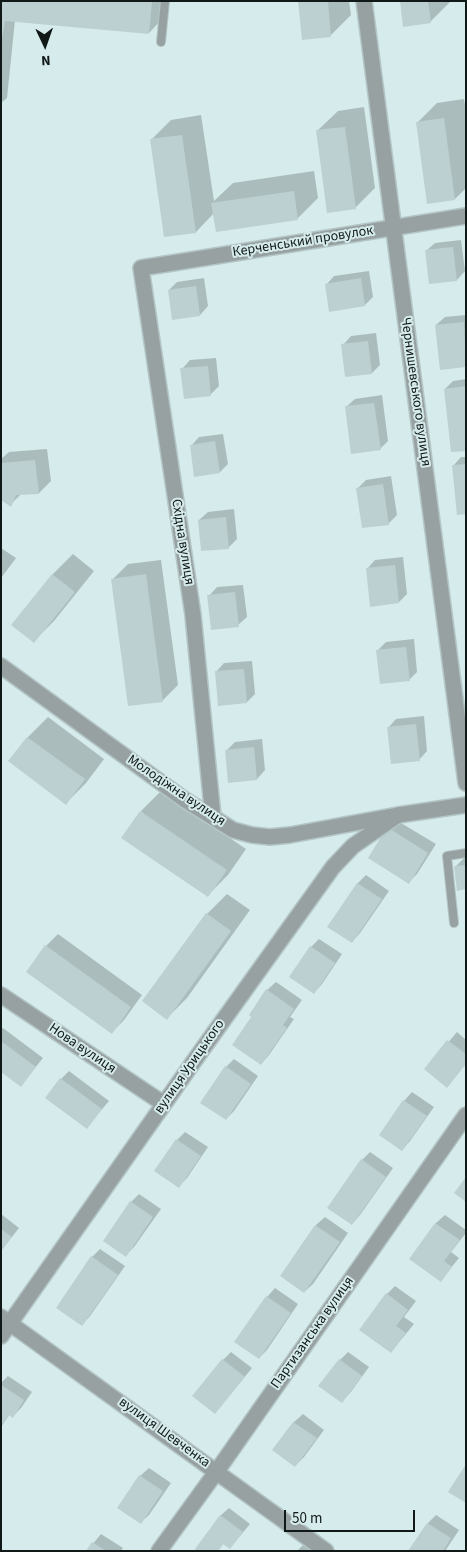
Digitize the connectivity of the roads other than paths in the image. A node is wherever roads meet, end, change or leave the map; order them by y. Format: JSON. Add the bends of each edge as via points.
{"nodes":[{"id":1,"x":165,"y":1,"type":"edge"},
{"id":2,"x":364,"y":1,"type":"edge"},
{"id":3,"x":161,"y":42,"type":"dead end"},
{"id":4,"x":466,"y":216,"type":"edge"},
{"id":5,"x":394,"y":227,"type":"junction"},
{"id":6,"x":141,"y":268,"type":"joint"},
{"id":7,"x":1,"y":666,"type":"edge"},
{"id":8,"x":466,"y":783,"type":"edge"},
{"id":9,"x":466,"y":805,"type":"edge"},
{"id":10,"x":398,"y":815,"type":"junction"},
{"id":11,"x":213,"y":817,"type":"junction"},
{"id":12,"x":466,"y":853,"type":"edge"},
{"id":13,"x":454,"y":923,"type":"dead end"},
{"id":14,"x":1,"y":995,"type":"edge"},
{"id":15,"x":164,"y":1104,"type":"junction"},
{"id":16,"x":466,"y":1115,"type":"edge"},
{"id":17,"x":6,"y":1320,"type":"edge"},
{"id":18,"x":1,"y":1336,"type":"edge"},
{"id":19,"x":217,"y":1471,"type":"junction"},
{"id":20,"x":159,"y":1551,"type":"edge"},
{"id":21,"x":326,"y":1551,"type":"edge"}],
"edges":[{"from":1,"to":3,"type":"lane"},
{"from":2,"to":5,"type":"street","name":"Чернишевського вулиця"},
{"from":4,"to":5,"type":"street","name":"Керченський провулок"},
{"from":5,"to":6,"type":"street","name":"Керченський провулок"},
{"from":5,"to":8,"type":"street","name":"Чернишевського вулиця"},
{"from":6,"to":11,"type":"street","name":"Східна вулиця","via":[[193,615]]},
{"from":7,"to":11,"type":"street","name":"Молодіжна вулиця"},
{"from":9,"to":10,"type":"street","name":"Молодіжна вулиця"},
{"from":10,"to":11,"type":"street","name":"Молодіжна вулиця","via":[[270,837],[233,830]]},
{"from":10,"to":15,"type":"street","name":"вулиця Урицького","via":[[353,846],[333,867]]},
{"from":12,"to":13,"type":"lane","via":[[447,856]]},
{"from":14,"to":15,"type":"street","name":"Нова вулиця"},
{"from":15,"to":17,"type":"street","name":"вулиця Урицького"},
{"from":16,"to":19,"type":"street","name":"Партизанська вулиця"},
{"from":17,"to":18,"type":"street","name":"вулиця Урицького"},
{"from":17,"to":19,"type":"street","name":"вулиця Шевченка"},
{"from":19,"to":20,"type":"street","name":"Партизанська вулиця"},
{"from":19,"to":21,"type":"street","name":"вулиця Шевченка"}]}
